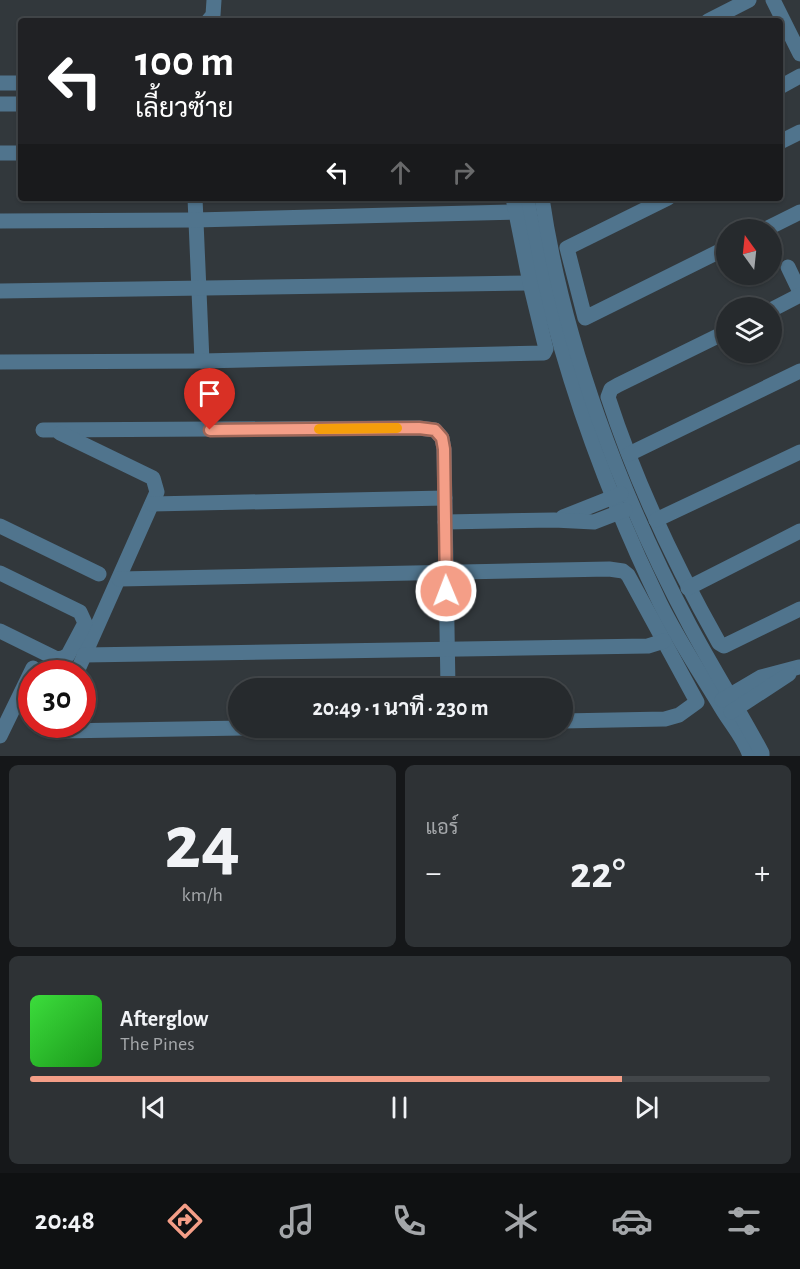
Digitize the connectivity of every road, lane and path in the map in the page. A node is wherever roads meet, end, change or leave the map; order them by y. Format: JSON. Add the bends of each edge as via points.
{"nodes":[{"id":1,"x":213,"y":0,"type":"edge"},
{"id":2,"x":749,"y":0,"type":"edge"},
{"id":3,"x":773,"y":0,"type":"edge"},
{"id":4,"x":210,"y":18,"type":"edge"},
{"id":5,"x":714,"y":18,"type":"edge"},
{"id":6,"x":782,"y":18,"type":"edge"},
{"id":7,"x":783,"y":20,"type":"edge"},
{"id":8,"x":800,"y":54,"type":"edge"},
{"id":9,"x":800,"y":76,"type":"edge"},
{"id":10,"x":0,"y":83,"type":"edge"},
{"id":11,"x":18,"y":83,"type":"edge"},
{"id":12,"x":783,"y":85,"type":"edge"},
{"id":13,"x":0,"y":104,"type":"edge"},
{"id":14,"x":18,"y":104,"type":"edge"},
{"id":15,"x":800,"y":132,"type":"edge"},
{"id":16,"x":783,"y":140,"type":"edge"},
{"id":17,"x":0,"y":153,"type":"edge"},
{"id":18,"x":18,"y":153,"type":"edge"},
{"id":19,"x":195,"y":201,"type":"edge"},
{"id":20,"x":531,"y":201,"type":"edge"},
{"id":21,"x":662,"y":201,"type":"edge"},
{"id":22,"x":800,"y":212,"type":"edge"},
{"id":23,"x":195,"y":220,"type":"junction"},
{"id":24,"x":0,"y":221,"type":"edge"},
{"id":25,"x":782,"y":221,"type":"edge"},
{"id":26,"x":716,"y":253,"type":"edge"},
{"id":27,"x":788,"y":267,"type":"dead end"},
{"id":28,"x":530,"y":283,"type":"junction"},
{"id":29,"x":198,"y":288,"type":"junction"},
{"id":30,"x":0,"y":291,"type":"edge"},
{"id":31,"x":800,"y":294,"type":"edge"},
{"id":32,"x":782,"y":304,"type":"edge"},
{"id":33,"x":716,"y":337,"type":"edge"},
{"id":34,"x":571,"y":357,"type":"junction"},
{"id":35,"x":202,"y":361,"type":"junction"},
{"id":36,"x":0,"y":362,"type":"edge"},
{"id":37,"x":800,"y":371,"type":"edge"},
{"id":38,"x":800,"y":452,"type":"edge"},
{"id":39,"x":629,"y":454,"type":"junction"},
{"id":40,"x":628,"y":491,"type":"junction"},
{"id":41,"x":445,"y":498,"type":"junction"},
{"id":42,"x":152,"y":504,"type":"junction"},
{"id":43,"x":615,"y":505,"type":"junction"},
{"id":44,"x":633,"y":506,"type":"junction"},
{"id":45,"x":656,"y":520,"type":"junction"},
{"id":46,"x":445,"y":522,"type":"junction"},
{"id":47,"x":0,"y":526,"type":"edge"},
{"id":48,"x":800,"y":531,"type":"edge"},
{"id":49,"x":445,"y":572,"type":"junction"},
{"id":50,"x":0,"y":573,"type":"edge"},
{"id":51,"x":99,"y":574,"type":"dead end"},
{"id":52,"x":119,"y":579,"type":"junction"},
{"id":53,"x":688,"y":588,"type":"junction"},
{"id":54,"x":800,"y":609,"type":"edge"},
{"id":55,"x":0,"y":631,"type":"edge"},
{"id":56,"x":664,"y":641,"type":"junction"},
{"id":57,"x":447,"y":648,"type":"junction"},
{"id":58,"x":84,"y":655,"type":"junction"},
{"id":59,"x":82,"y":660,"type":"edge"},
{"id":60,"x":799,"y":667,"type":"edge"},
{"id":61,"x":448,"y":678,"type":"edge"},
{"id":62,"x":18,"y":699,"type":"edge"},
{"id":63,"x":728,"y":705,"type":"junction"},
{"id":64,"x":573,"y":721,"type":"edge"},
{"id":65,"x":228,"y":728,"type":"edge"},
{"id":66,"x":96,"y":730,"type":"edge"},
{"id":67,"x":0,"y":736,"type":"edge"},
{"id":68,"x":750,"y":756,"type":"edge"},
{"id":69,"x":762,"y":756,"type":"edge"}],
"edges":[{"from":1,"to":4,"type":"street"},
{"from":2,"to":5,"type":"street"},
{"from":3,"to":6,"type":"street"},
{"from":7,"to":8,"type":"street"},
{"from":9,"to":12,"type":"street"},
{"from":10,"to":11,"type":"street"},
{"from":13,"to":14,"type":"street"},
{"from":15,"to":16,"type":"street"},
{"from":17,"to":18,"type":"street"},
{"from":19,"to":23,"type":"street"},
{"from":20,"to":23,"type":"street"},
{"from":20,"to":28,"type":"street"},
{"from":20,"to":34,"type":"street","via":[[564,307]]},
{"from":21,"to":26,"type":"street","via":[[567,249],[585,318]]},
{"from":22,"to":25,"type":"street"},
{"from":23,"to":24,"type":"street"},
{"from":23,"to":29,"type":"street"},
{"from":27,"to":31,"type":"street"},
{"from":28,"to":29,"type":"street"},
{"from":28,"to":35,"type":"street","via":[[544,353]]},
{"from":29,"to":30,"type":"street"},
{"from":29,"to":35,"type":"street"},
{"from":31,"to":32,"type":"street"},
{"from":33,"to":39,"type":"street","via":[[608,393]]},
{"from":34,"to":40,"type":"street"},
{"from":34,"to":43,"type":"street","via":[[580,410]]},
{"from":35,"to":36,"type":"street"},
{"from":37,"to":39,"type":"street"},
{"from":38,"to":45,"type":"street"},
{"from":39,"to":45,"type":"street"},
{"from":40,"to":43,"type":"street"},
{"from":40,"to":44,"type":"street"},
{"from":41,"to":42,"type":"street"},
{"from":41,"to":42,"type":"street","via":[[442,438],[435,430],[50,431],[153,478],[158,492]]},
{"from":41,"to":46,"type":"street"},
{"from":42,"to":52,"type":"street"},
{"from":43,"to":44,"type":"street"},
{"from":43,"to":46,"type":"street","via":[[594,522]]},
{"from":43,"to":63,"type":"street","via":[[661,604]]},
{"from":44,"to":63,"type":"street"},
{"from":45,"to":53,"type":"street"},
{"from":46,"to":49,"type":"street"},
{"from":47,"to":51,"type":"street"},
{"from":48,"to":53,"type":"street"},
{"from":49,"to":52,"type":"street"},
{"from":49,"to":56,"type":"street","via":[[623,571]]},
{"from":49,"to":57,"type":"street"},
{"from":50,"to":55,"type":"street","via":[[80,612],[84,623],[68,655],[57,659]]},
{"from":52,"to":58,"type":"street"},
{"from":53,"to":54,"type":"street","via":[[724,646]]},
{"from":56,"to":57,"type":"street","via":[[648,646]]},
{"from":56,"to":64,"type":"street","via":[[697,702],[679,715],[665,719]]},
{"from":57,"to":58,"type":"street"},
{"from":57,"to":61,"type":"street"},
{"from":58,"to":59,"type":"street"},
{"from":60,"to":63,"type":"street","via":[[761,677]]},
{"from":62,"to":67,"type":"street"},
{"from":63,"to":68,"type":"street"},
{"from":63,"to":69,"type":"street"},
{"from":65,"to":66,"type":"street"}]}
